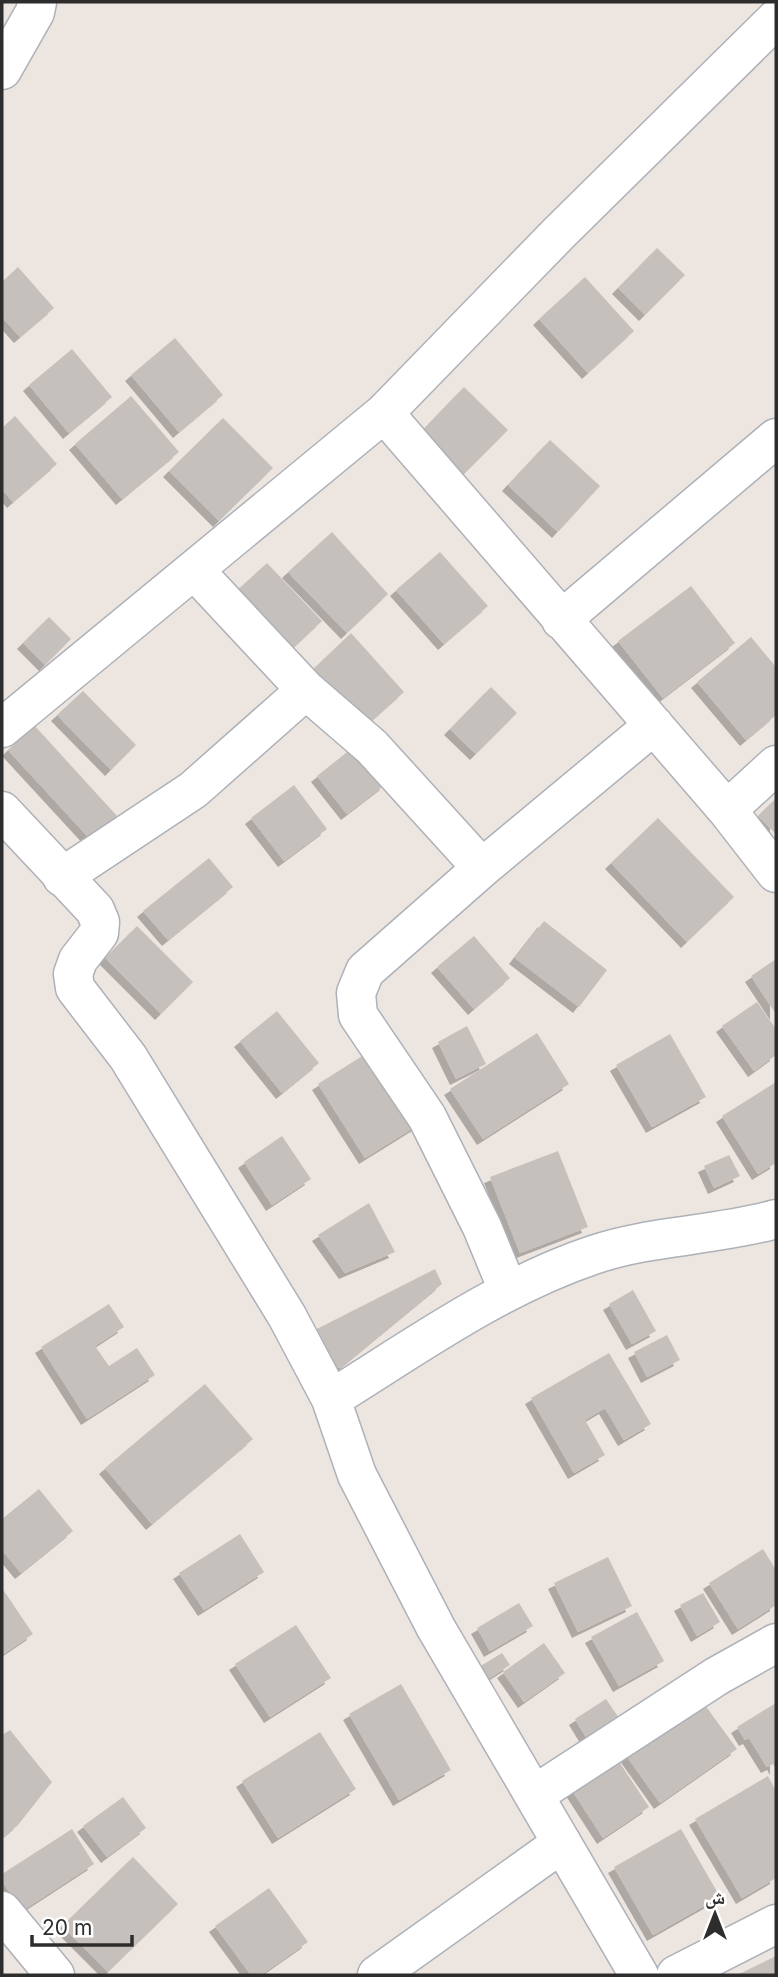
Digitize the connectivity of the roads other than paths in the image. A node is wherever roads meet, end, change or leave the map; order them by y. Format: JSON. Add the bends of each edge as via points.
{"nodes":[{"id":1,"x":37,"y":2,"type":"edge"},
{"id":2,"x":776,"y":19,"type":"edge"},
{"id":3,"x":2,"y":69,"type":"edge"},
{"id":4,"x":384,"y":413,"type":"junction"},
{"id":5,"x":776,"y":438,"type":"edge"},
{"id":6,"x":195,"y":571,"type":"junction"},
{"id":7,"x":561,"y":620,"type":"junction"},
{"id":8,"x":306,"y":690,"type":"junction"},
{"id":9,"x":654,"y":725,"type":"junction"},
{"id":10,"x":2,"y":728,"type":"edge"},
{"id":11,"x":776,"y":765,"type":"edge"},
{"id":12,"x":727,"y":810,"type":"junction"},
{"id":13,"x":2,"y":811,"type":"edge"},
{"id":14,"x":482,"y":868,"type":"junction"},
{"id":15,"x":776,"y":873,"type":"edge"},
{"id":16,"x":62,"y":877,"type":"junction"},
{"id":17,"x":776,"y":1219,"type":"edge"},
{"id":18,"x":508,"y":1290,"type":"junction"},
{"id":19,"x":331,"y":1399,"type":"junction"},
{"id":20,"x":776,"y":1643,"type":"edge"},
{"id":21,"x":534,"y":1795,"type":"junction"},
{"id":22,"x":562,"y":1843,"type":"junction"},
{"id":23,"x":2,"y":1911,"type":"edge"},
{"id":24,"x":776,"y":1924,"type":"edge"},
{"id":25,"x":55,"y":1975,"type":"edge"},
{"id":26,"x":377,"y":1975,"type":"edge"},
{"id":27,"x":639,"y":1975,"type":"edge"},
{"id":28,"x":677,"y":1975,"type":"edge"}],
"edges":[{"from":1,"to":3,"type":"street"},
{"from":2,"to":4,"type":"street"},
{"from":4,"to":6,"type":"street"},
{"from":4,"to":7,"type":"street"},
{"from":5,"to":7,"type":"street"},
{"from":6,"to":8,"type":"street"},
{"from":6,"to":10,"type":"street"},
{"from":7,"to":9,"type":"street"},
{"from":8,"to":14,"type":"street","via":[[372,747]]},
{"from":8,"to":16,"type":"street","via":[[193,790]]},
{"from":9,"to":12,"type":"street"},
{"from":9,"to":14,"type":"street"},
{"from":11,"to":12,"type":"street"},
{"from":12,"to":15,"type":"street"},
{"from":13,"to":16,"type":"street"},
{"from":14,"to":18,"type":"street","via":[[366,971],[356,993],[358,1015],[427,1117]]},
{"from":16,"to":19,"type":"street","via":[[95,910],[100,922],[99,933],[78,960],[75,988],[128,1057],[182,1141]]},
{"from":17,"to":18,"type":"street","via":[[594,1254]]},
{"from":18,"to":19,"type":"street"},
{"from":19,"to":21,"type":"street","via":[[357,1475],[436,1628]]},
{"from":20,"to":21,"type":"street"},
{"from":21,"to":22,"type":"street"},
{"from":22,"to":26,"type":"street"},
{"from":22,"to":27,"type":"street"},
{"from":23,"to":25,"type":"street"},
{"from":24,"to":28,"type":"street"}]}
